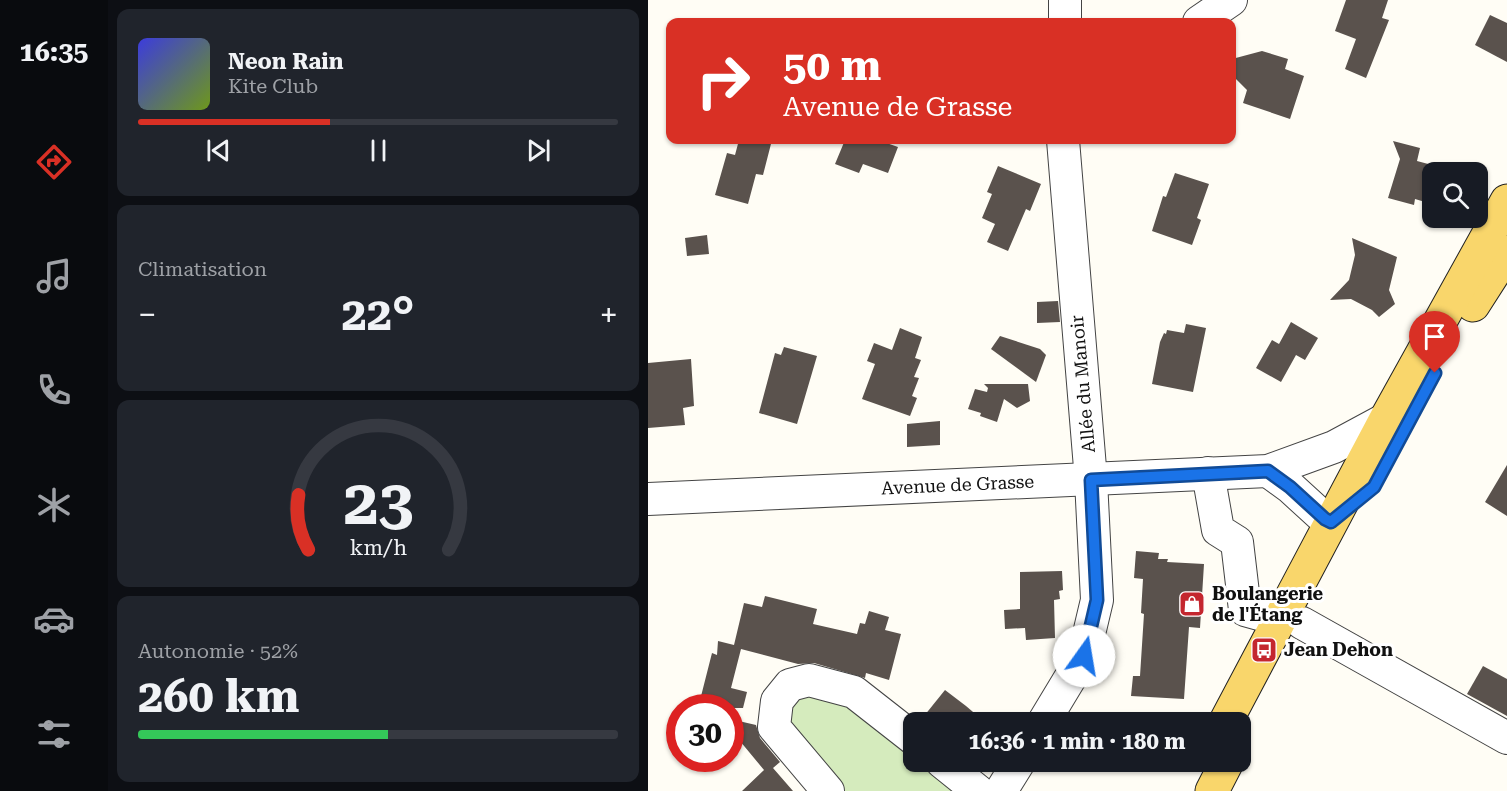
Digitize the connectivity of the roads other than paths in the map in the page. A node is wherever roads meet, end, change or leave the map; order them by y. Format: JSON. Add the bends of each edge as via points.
{"nodes":[{"id":1,"x":1065,"y":0,"type":"edge"},
{"id":2,"x":1231,"y":0,"type":"edge"},
{"id":3,"x":1065,"y":18,"type":"edge"},
{"id":4,"x":1205,"y":18,"type":"edge"},
{"id":5,"x":1063,"y":144,"type":"edge"},
{"id":6,"x":1507,"y":201,"type":"edge"},
{"id":7,"x":1507,"y":252,"type":"edge"},
{"id":8,"x":1386,"y":419,"type":"junction"},
{"id":9,"x":1268,"y":471,"type":"junction"},
{"id":10,"x":1208,"y":473,"type":"junction"},
{"id":11,"x":1091,"y":480,"type":"junction"},
{"id":12,"x":1374,"y":487,"type":"junction"},
{"id":13,"x":648,"y":499,"type":"edge"},
{"id":14,"x":1331,"y":522,"type":"junction"},
{"id":15,"x":1290,"y":623,"type":"junction"},
{"id":16,"x":1050,"y":712,"type":"edge"},
{"id":17,"x":1232,"y":712,"type":"edge"},
{"id":18,"x":1251,"y":713,"type":"edge"},
{"id":19,"x":903,"y":730,"type":"edge"},
{"id":20,"x":1507,"y":738,"type":"edge"},
{"id":21,"x":954,"y":772,"type":"edge"},
{"id":22,"x":1012,"y":772,"type":"edge"},
{"id":23,"x":1200,"y":772,"type":"edge"},
{"id":24,"x":1222,"y":772,"type":"edge"},
{"id":25,"x":828,"y":791,"type":"edge"},
{"id":26,"x":978,"y":791,"type":"edge"},
{"id":27,"x":1001,"y":791,"type":"edge"},
{"id":28,"x":1190,"y":791,"type":"edge"},
{"id":29,"x":1212,"y":791,"type":"edge"}],
"edges":[{"from":1,"to":3,"type":"street"},
{"from":2,"to":4,"type":"street"},
{"from":5,"to":11,"type":"street","name":"Allée du Manoir"},
{"from":6,"to":8,"type":"main road"},
{"from":7,"to":12,"type":"main road","via":[[1455,335]]},
{"from":8,"to":9,"type":"street","name":"Avenue de Grasse","via":[[1334,447]]},
{"from":8,"to":14,"type":"main road"},
{"from":9,"to":10,"type":"street","name":"Avenue de Grasse"},
{"from":9,"to":14,"type":"street"},
{"from":10,"to":11,"type":"street","name":"Avenue de Grasse"},
{"from":10,"to":15,"type":"street","via":[[1218,530],[1237,542],[1245,610]]},
{"from":11,"to":13,"type":"street","name":"Avenue de Grasse"},
{"from":11,"to":16,"type":"street","name":"Allée du Manoir","via":[[1097,600],[1084,656]]},
{"from":12,"to":14,"type":"main road"},
{"from":12,"to":15,"type":"main road"},
{"from":14,"to":15,"type":"main road"},
{"from":15,"to":17,"type":"main road"},
{"from":15,"to":18,"type":"main road"},
{"from":15,"to":20,"type":"street"},
{"from":19,"to":25,"type":"street","via":[[854,692],[809,680],[790,685],[777,700],[774,727]]},
{"from":21,"to":26,"type":"street"},
{"from":22,"to":27,"type":"street"},
{"from":23,"to":28,"type":"main road"},
{"from":24,"to":29,"type":"main road"}]}
